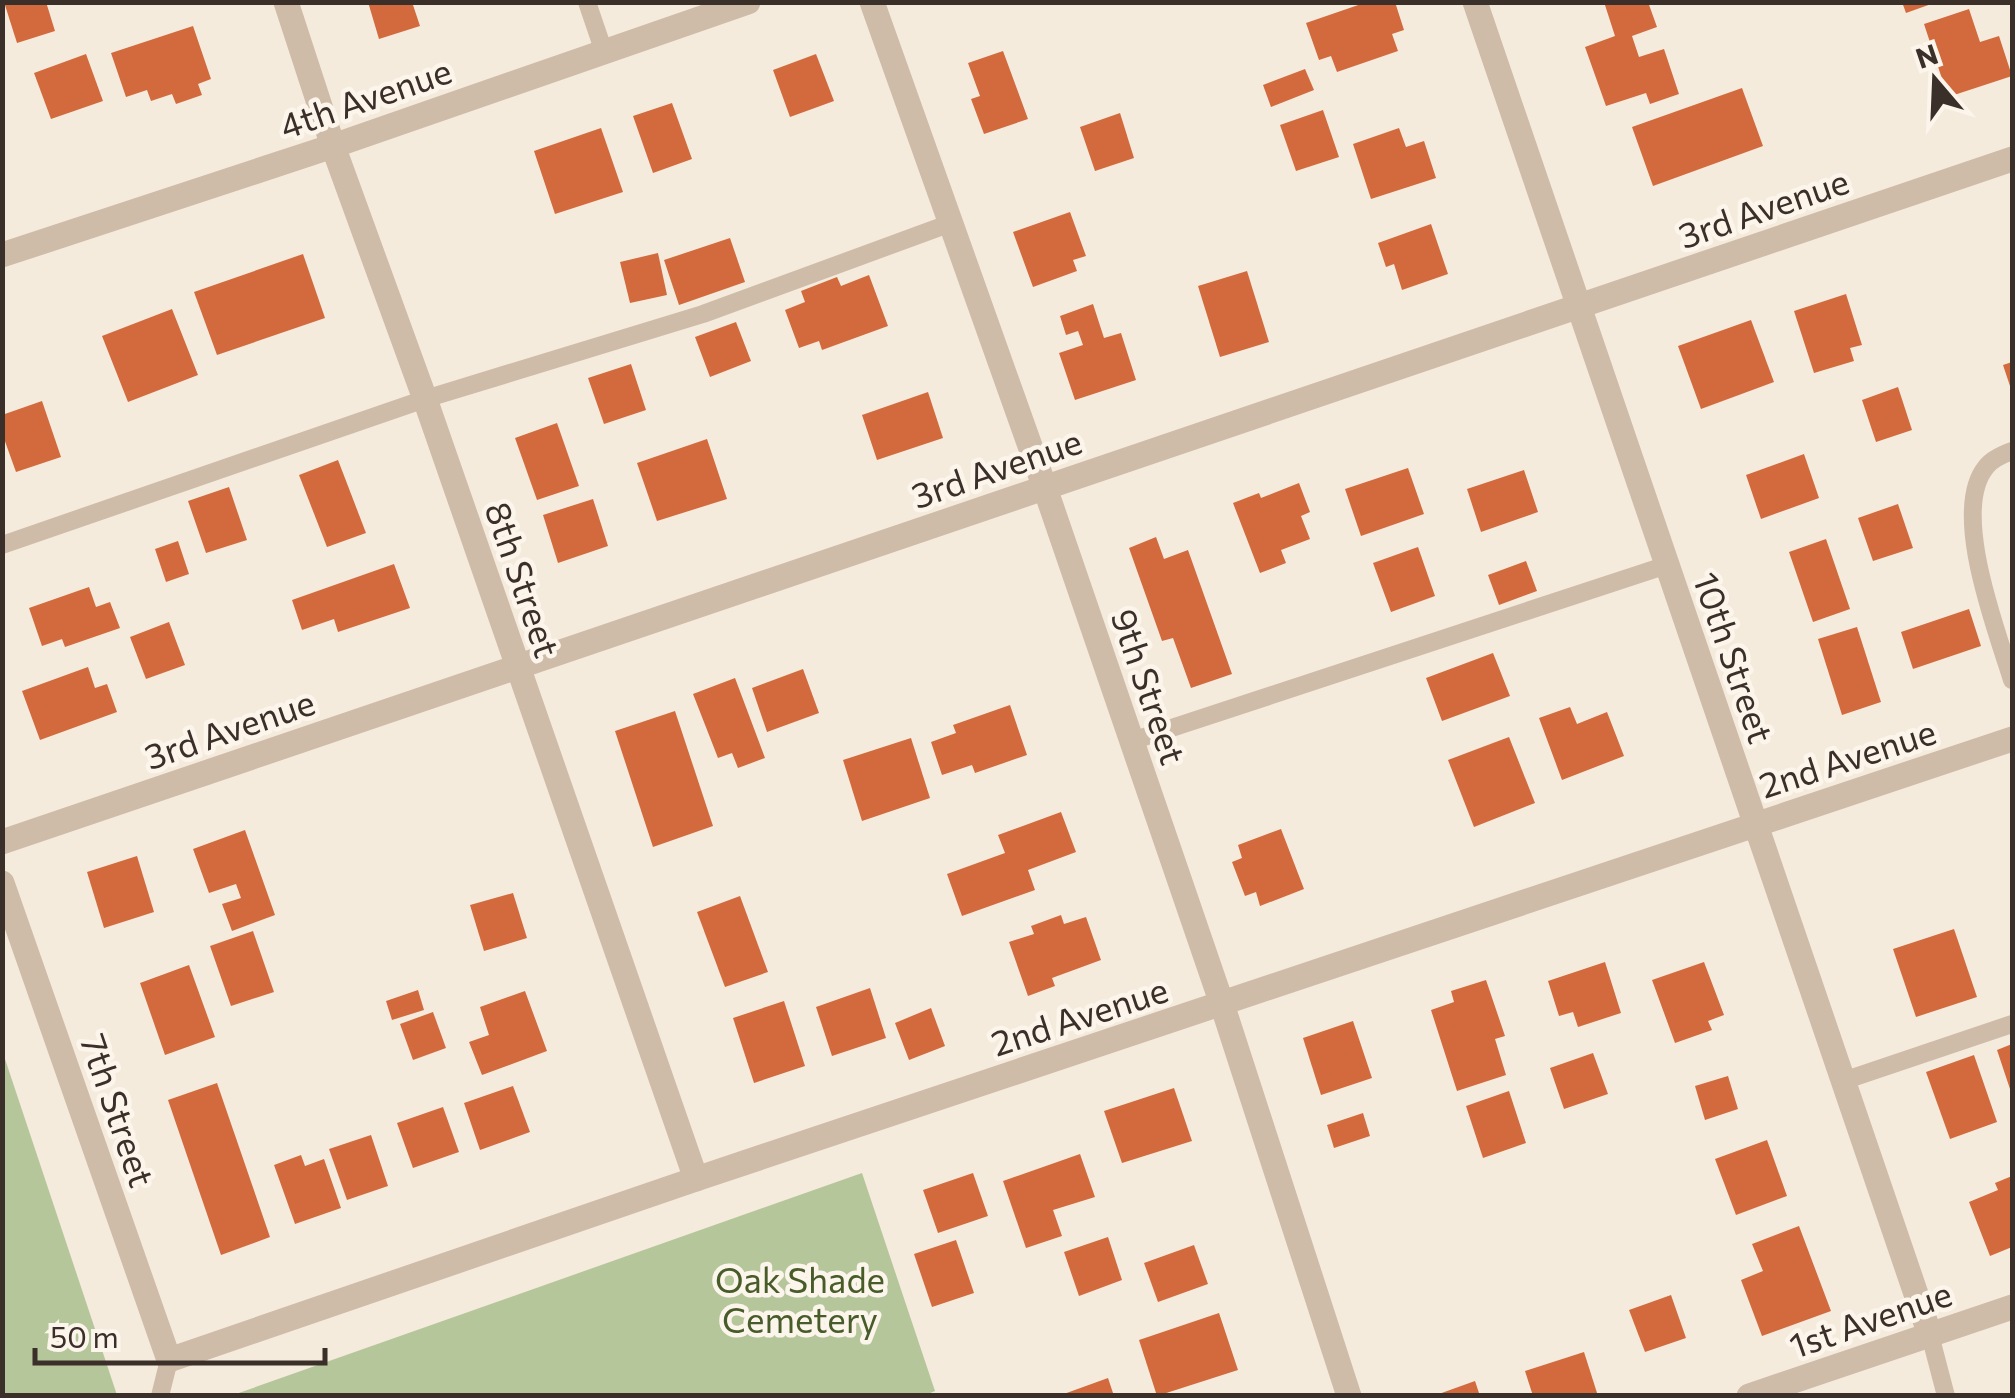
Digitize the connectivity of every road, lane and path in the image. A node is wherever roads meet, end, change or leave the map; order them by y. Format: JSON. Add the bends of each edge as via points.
{"nodes":[{"id":1,"x":286,"y":2,"type":"edge"},
{"id":2,"x":587,"y":2,"type":"edge"},
{"id":3,"x":748,"y":2,"type":"edge"},
{"id":4,"x":872,"y":2,"type":"edge"},
{"id":5,"x":1475,"y":2,"type":"edge"},
{"id":6,"x":604,"y":52,"type":"junction"},
{"id":7,"x":333,"y":146,"type":"junction"},
{"id":8,"x":2012,"y":159,"type":"edge"},
{"id":9,"x":951,"y":224,"type":"junction"},
{"id":10,"x":2,"y":256,"type":"edge"},
{"id":11,"x":1578,"y":306,"type":"junction"},
{"id":12,"x":425,"y":399,"type":"junction"},
{"id":13,"x":2012,"y":450,"type":"edge"},
{"id":14,"x":1045,"y":488,"type":"junction"},
{"id":15,"x":2,"y":544,"type":"edge"},
{"id":16,"x":1667,"y":565,"type":"junction"},
{"id":17,"x":517,"y":668,"type":"junction"},
{"id":18,"x":2012,"y":680,"type":"edge"},
{"id":19,"x":2012,"y":739,"type":"edge"},
{"id":20,"x":1132,"y":741,"type":"junction"},
{"id":21,"x":1756,"y":825,"type":"junction"},
{"id":22,"x":2,"y":842,"type":"edge"},
{"id":23,"x":2,"y":883,"type":"edge"},
{"id":24,"x":1222,"y":1004,"type":"junction"},
{"id":25,"x":2012,"y":1024,"type":"edge"},
{"id":26,"x":1842,"y":1081,"type":"junction"},
{"id":27,"x":696,"y":1179,"type":"junction"},
{"id":28,"x":2012,"y":1306,"type":"edge"},
{"id":29,"x":1930,"y":1335,"type":"junction"},
{"id":30,"x":169,"y":1360,"type":"junction"},
{"id":31,"x":160,"y":1396,"type":"edge"},
{"id":32,"x":1350,"y":1396,"type":"edge"},
{"id":33,"x":1749,"y":1396,"type":"edge"},
{"id":34,"x":1946,"y":1396,"type":"edge"}],
"edges":[{"from":1,"to":7,"type":"street","name":"8th Street"},
{"from":2,"to":6,"type":"lane"},
{"from":3,"to":6,"type":"street","name":"4th Avenue"},
{"from":4,"to":9,"type":"street","name":"9th Street"},
{"from":5,"to":11,"type":"street","name":"10th Street"},
{"from":6,"to":7,"type":"street","name":"4th Avenue"},
{"from":7,"to":10,"type":"street","name":"4th Avenue"},
{"from":7,"to":12,"type":"street","name":"8th Street"},
{"from":8,"to":11,"type":"street","name":"3rd Avenue"},
{"from":9,"to":12,"type":"lane","via":[[702,314]]},
{"from":9,"to":14,"type":"street","name":"9th Street"},
{"from":11,"to":14,"type":"street","name":"3rd Avenue"},
{"from":11,"to":16,"type":"street","name":"10th Street"},
{"from":12,"to":15,"type":"lane"},
{"from":12,"to":17,"type":"street","name":"8th Street"},
{"from":13,"to":18,"type":"lane","via":[[1986,466],[1972,496],[1971,525]]},
{"from":14,"to":17,"type":"street","name":"3rd Avenue"},
{"from":14,"to":20,"type":"street","name":"9th Street"},
{"from":16,"to":20,"type":"lane"},
{"from":16,"to":21,"type":"street","name":"10th Street"},
{"from":17,"to":22,"type":"street","name":"3rd Avenue"},
{"from":17,"to":27,"type":"street","name":"8th Street"},
{"from":19,"to":21,"type":"street","name":"2nd Avenue"},
{"from":20,"to":24,"type":"street","name":"9th Street"},
{"from":21,"to":24,"type":"street","name":"2nd Avenue"},
{"from":21,"to":26,"type":"street","name":"10th Street"},
{"from":23,"to":30,"type":"street","name":"7th Street"},
{"from":24,"to":27,"type":"street","name":"2nd Avenue"},
{"from":24,"to":32,"type":"street","name":"9th Street"},
{"from":25,"to":26,"type":"lane"},
{"from":26,"to":29,"type":"street","name":"10th Street"},
{"from":27,"to":30,"type":"street","name":"2nd Avenue"},
{"from":28,"to":29,"type":"street","name":"1st Avenue"},
{"from":29,"to":33,"type":"street","name":"1st Avenue"},
{"from":29,"to":34,"type":"lane"},
{"from":30,"to":31,"type":"lane"}]}
